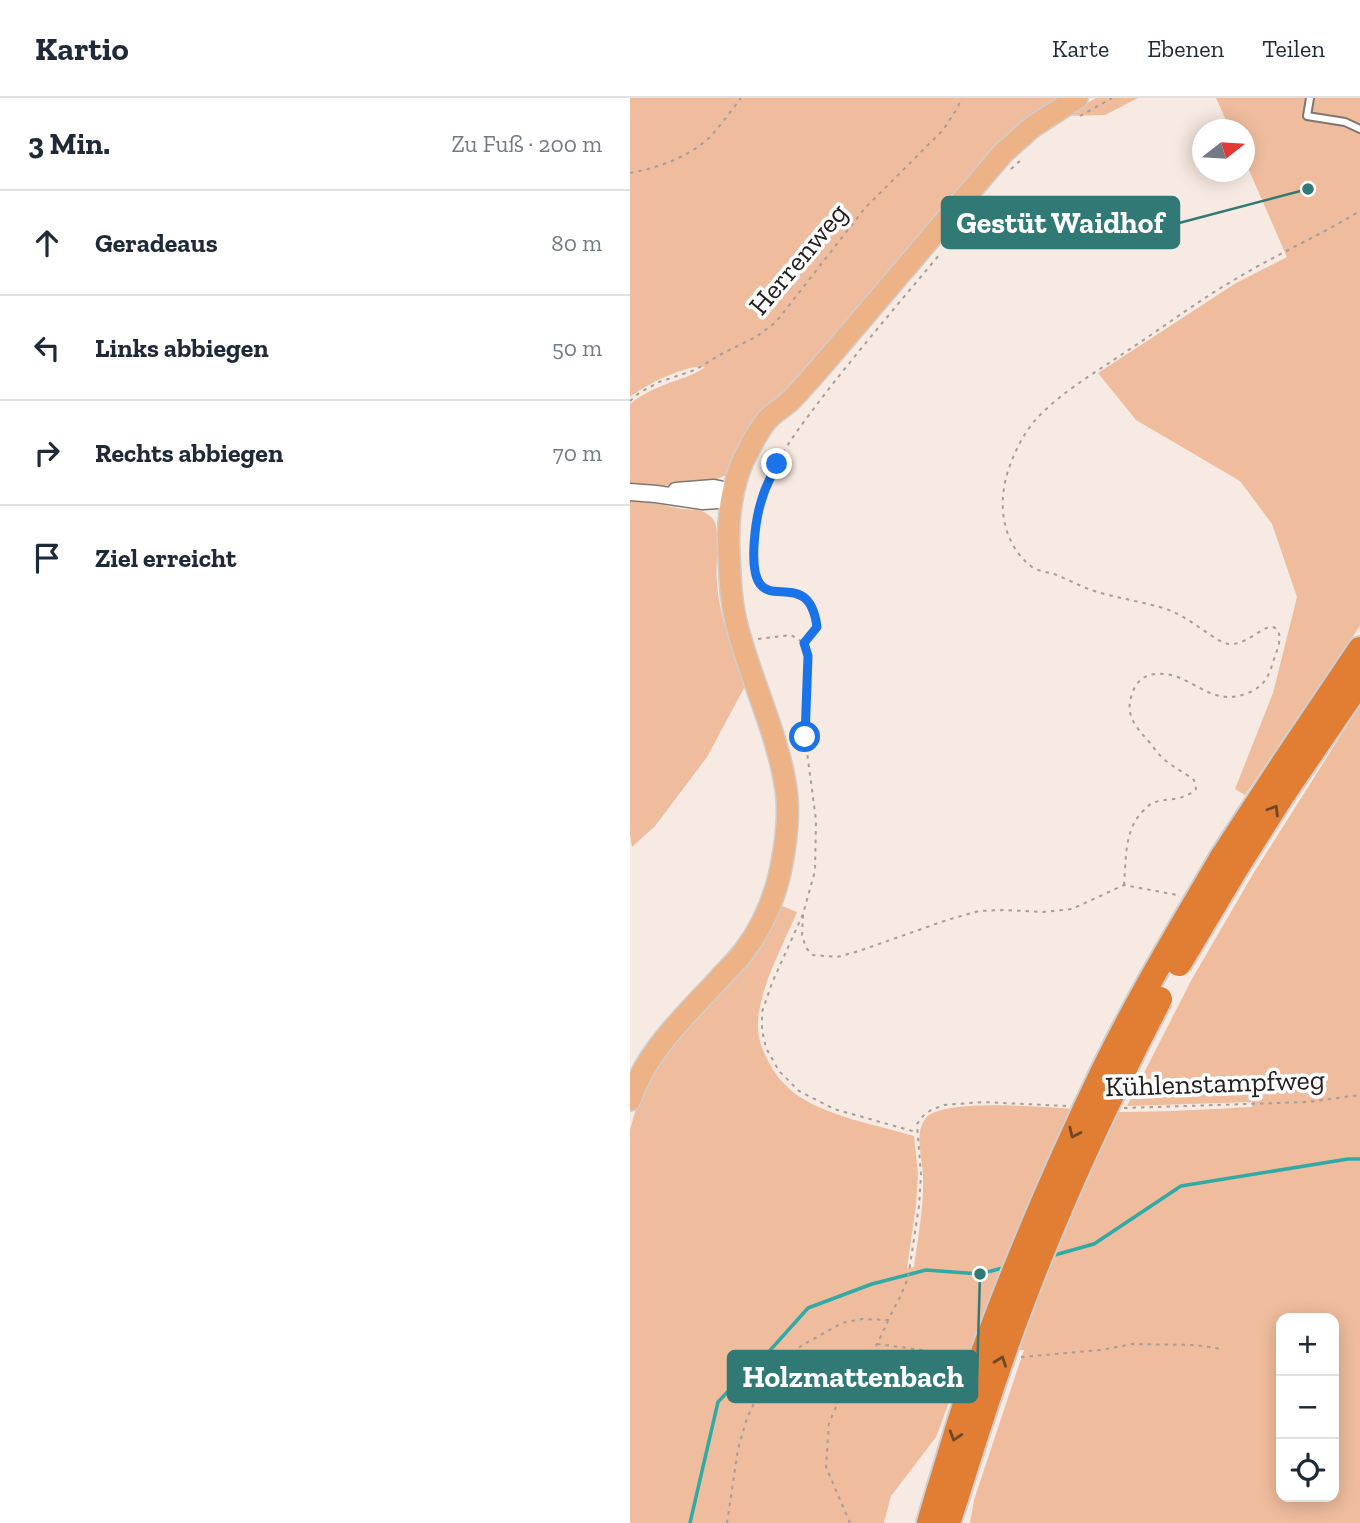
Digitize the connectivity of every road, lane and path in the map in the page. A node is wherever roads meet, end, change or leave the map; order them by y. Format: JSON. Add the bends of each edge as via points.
{"nodes":[{"id":1,"x":741,"y":98,"type":"edge"},
{"id":2,"x":961,"y":98,"type":"edge"},
{"id":3,"x":1077,"y":98,"type":"edge"},
{"id":4,"x":1310,"y":98,"type":"edge"},
{"id":5,"x":1360,"y":129,"type":"edge"},
{"id":6,"x":1021,"y":159,"type":"dead end"},
{"id":7,"x":630,"y":173,"type":"edge"},
{"id":8,"x":1005,"y":176,"type":"dead end"},
{"id":9,"x":1360,"y":211,"type":"edge"},
{"id":10,"x":939,"y":254,"type":"dead end"},
{"id":11,"x":630,"y":401,"type":"edge"},
{"id":12,"x":790,"y":401,"type":"junction"},
{"id":13,"x":749,"y":476,"type":"junction"},
{"id":14,"x":630,"y":492,"type":"edge"},
{"id":15,"x":733,"y":492,"type":"junction"},
{"id":16,"x":656,"y":494,"type":"junction"},
{"id":17,"x":703,"y":501,"type":"junction"},
{"id":18,"x":728,"y":528,"type":"junction"},
{"id":19,"x":729,"y":556,"type":"junction"},
{"id":20,"x":741,"y":641,"type":"junction"},
{"id":21,"x":804,"y":643,"type":"junction"},
{"id":22,"x":1360,"y":649,"type":"edge"},
{"id":23,"x":1360,"y":682,"type":"edge"},
{"id":24,"x":1229,"y":862,"type":"junction"},
{"id":25,"x":1124,"y":885,"type":"junction"},
{"id":26,"x":1181,"y":896,"type":"dead end"},
{"id":27,"x":803,"y":914,"type":"junction"},
{"id":28,"x":1360,"y":1095,"type":"edge"},
{"id":29,"x":630,"y":1100,"type":"edge"},
{"id":30,"x":1071,"y":1106,"type":"dead end"},
{"id":31,"x":1121,"y":1108,"type":"dead end"},
{"id":32,"x":917,"y":1133,"type":"junction"},
{"id":33,"x":888,"y":1320,"type":"junction"},
{"id":34,"x":877,"y":1344,"type":"junction"},
{"id":35,"x":1222,"y":1349,"type":"dead end"},
{"id":36,"x":970,"y":1354,"type":"dead end"},
{"id":37,"x":1023,"y":1357,"type":"dead end"},
{"id":38,"x":948,"y":1492,"type":"junction"},
{"id":39,"x":727,"y":1523,"type":"edge"},
{"id":40,"x":850,"y":1523,"type":"edge"},
{"id":41,"x":929,"y":1523,"type":"edge"},
{"id":42,"x":948,"y":1523,"type":"edge"}],
"edges":[{"from":1,"to":7,"type":"path","via":[[709,138],[680,158]]},
{"from":2,"to":11,"type":"path","name":"Herrenweg","via":[[943,130],[865,208],[776,322],[756,337],[695,370],[659,382]]},
{"from":3,"to":12,"type":"main road","via":[[1003,153]]},
{"from":4,"to":5,"type":"lane","via":[[1307,116]]},
{"from":6,"to":8,"type":"path"},
{"from":9,"to":25,"type":"path","via":[[1233,280],[1081,382],[1031,425],[1008,471],[1002,511],[1006,530],[1033,568],[1100,593],[1164,608],[1225,643],[1237,645],[1271,626],[1279,634],[1269,677],[1246,694],[1215,696],[1171,675],[1144,676],[1135,684],[1129,712],[1134,725],[1164,760],[1194,780],[1196,789],[1178,799],[1151,803],[1137,817],[1128,838]]},
{"from":10,"to":21,"type":"path","via":[[799,428],[761,499],[753,547],[755,571],[760,585],[770,591],[789,591],[810,605],[817,627]]},
{"from":12,"to":13,"type":"main road"},
{"from":12,"to":15,"type":"main road","via":[[758,432]]},
{"from":13,"to":15,"type":"main road"},
{"from":13,"to":19,"type":"main road"},
{"from":14,"to":16,"type":"street"},
{"from":15,"to":16,"type":"street","via":[[714,488]]},
{"from":15,"to":17,"type":"street"},
{"from":15,"to":18,"type":"main road"},
{"from":16,"to":17,"type":"street"},
{"from":17,"to":18,"type":"street"},
{"from":18,"to":19,"type":"main road"},
{"from":19,"to":20,"type":"main road"},
{"from":20,"to":21,"type":"path","via":[[791,635]]},
{"from":20,"to":29,"type":"main road","via":[[779,755],[786,791],[786,844],[780,871],[759,928],[744,951],[658,1048]]},
{"from":21,"to":27,"type":"path","via":[[808,656],[805,737],[816,820],[815,871]]},
{"from":22,"to":24,"type":"highway","via":[[1301,735]]},
{"from":24,"to":23,"type":"highway","one_way":true,"via":[[1282,796]]},
{"from":24,"to":38,"type":"highway","bridge":true,"via":[[1118,1080],[1066,1195]]},
{"from":25,"to":26,"type":"path"},
{"from":25,"to":27,"type":"path","via":[[1072,909],[979,911],[837,957],[813,954],[806,948]]},
{"from":27,"to":32,"type":"path","via":[[762,1012],[766,1048],[779,1071],[799,1091],[834,1109]]},
{"from":28,"to":31,"type":"path","name":"Kühlenstampfweg","via":[[1308,1102]]},
{"from":30,"to":32,"type":"path","via":[[944,1105],[923,1116]]},
{"from":32,"to":33,"type":"path","via":[[919,1206],[908,1278]]},
{"from":33,"to":34,"type":"path"},
{"from":33,"to":39,"type":"path","via":[[842,1323],[780,1364],[747,1418]]},
{"from":34,"to":36,"type":"path"},
{"from":34,"to":40,"type":"path","via":[[844,1389],[829,1423],[826,1467]]},
{"from":35,"to":37,"type":"path","via":[[1132,1344]]},
{"from":38,"to":41,"type":"highway"},
{"from":38,"to":42,"type":"highway"}]}
